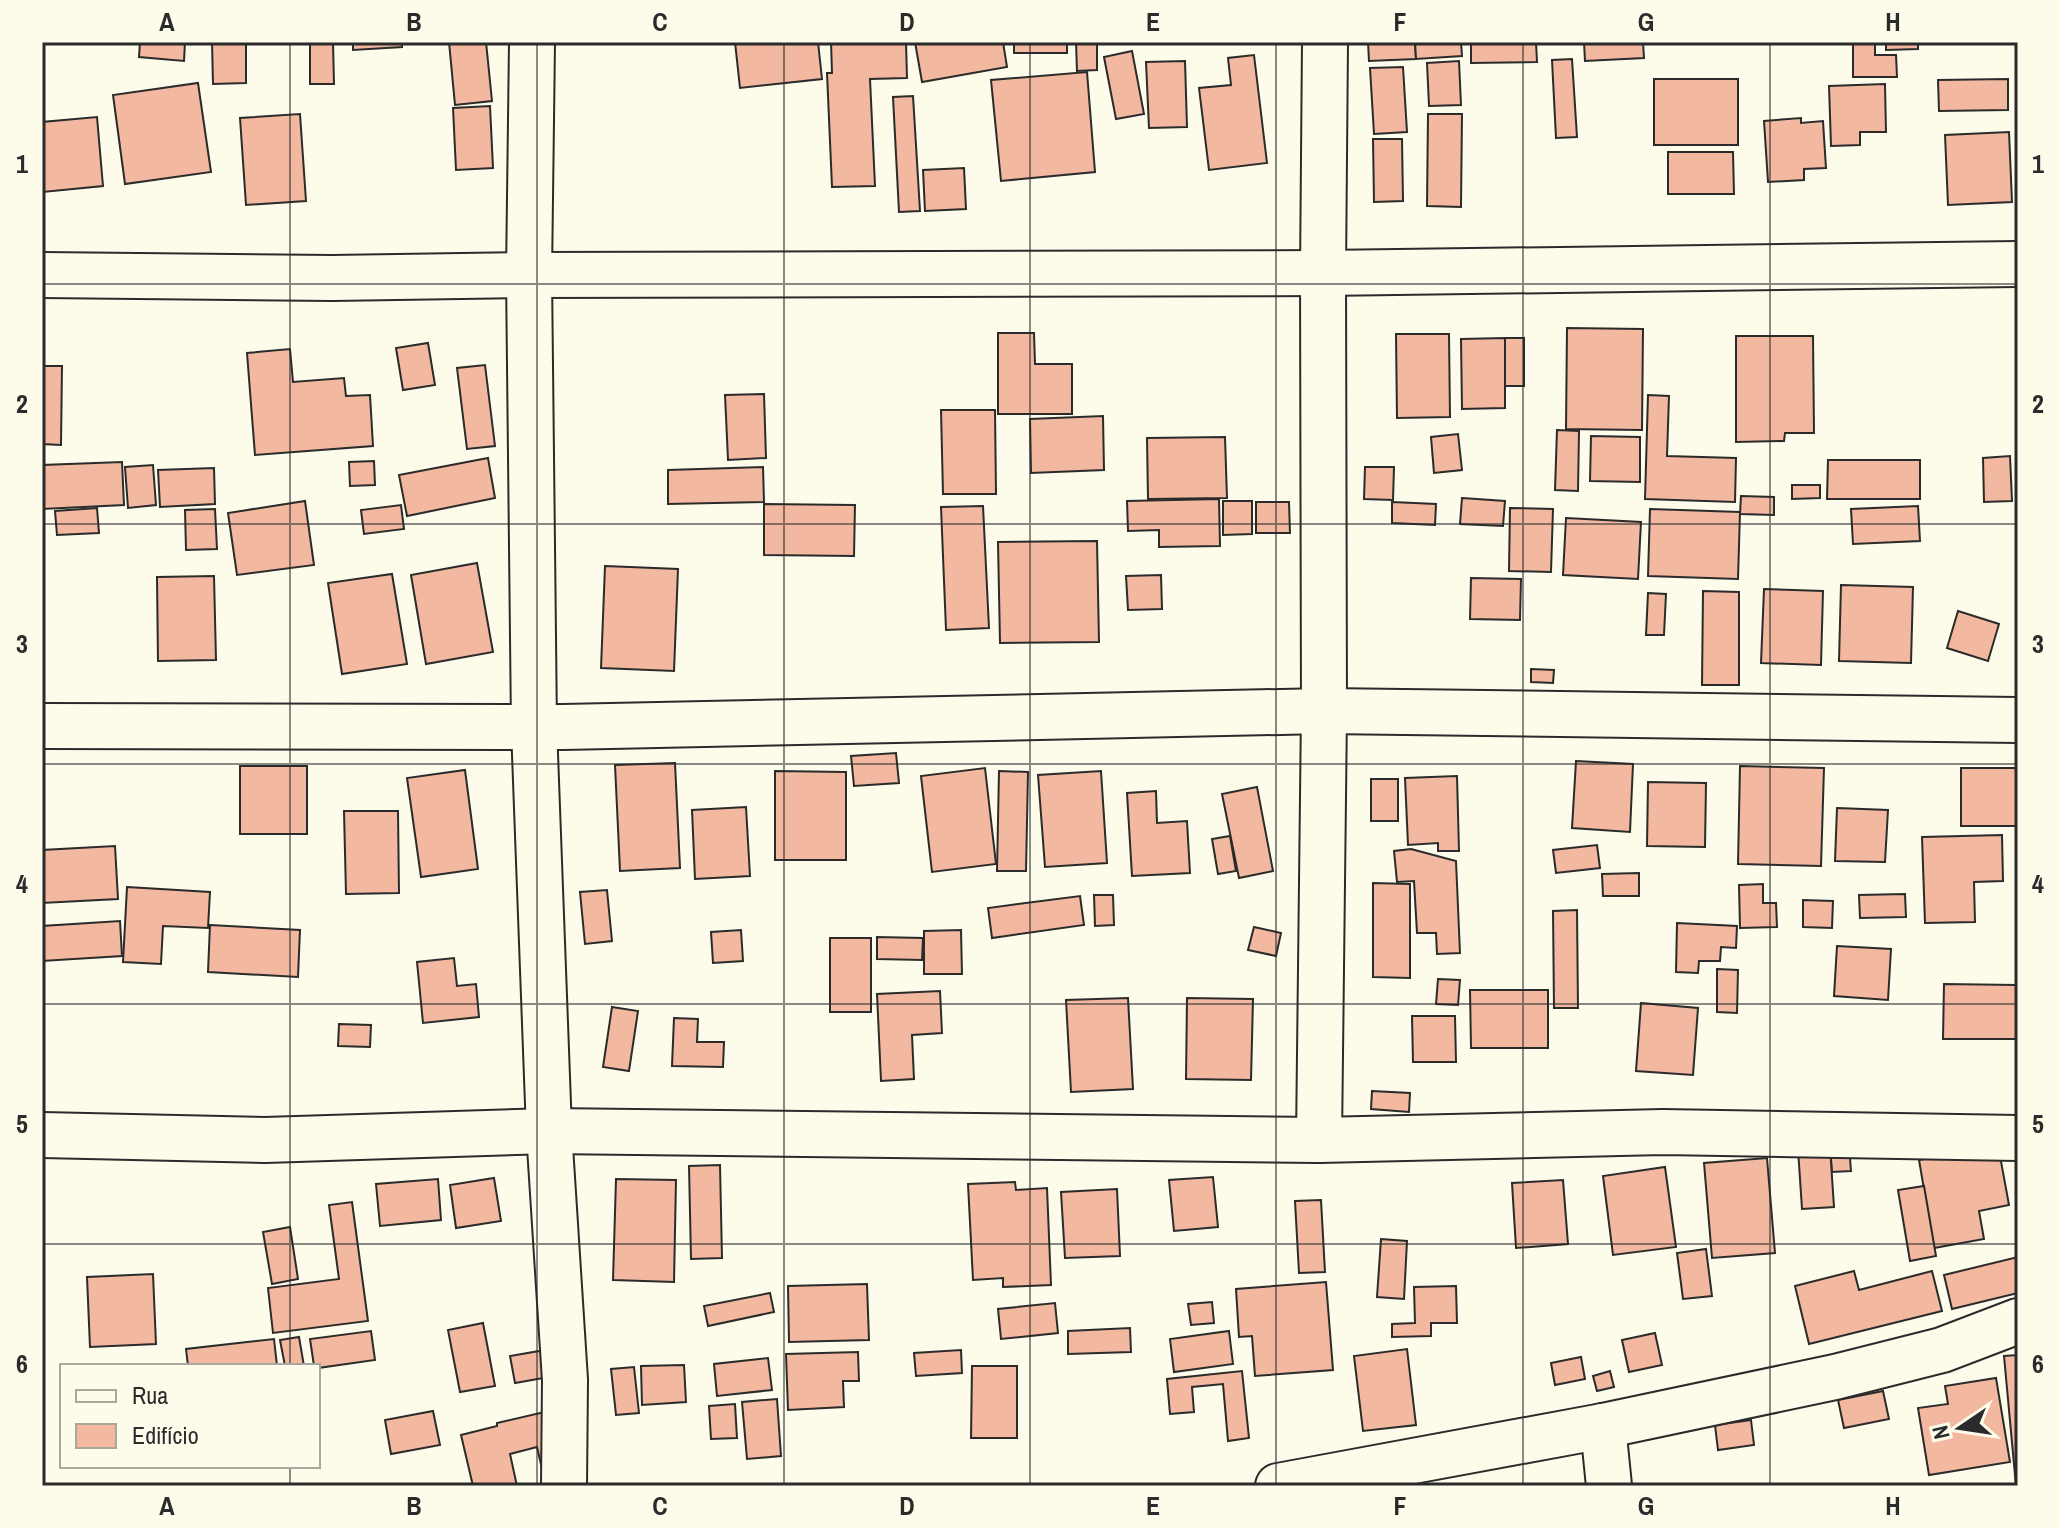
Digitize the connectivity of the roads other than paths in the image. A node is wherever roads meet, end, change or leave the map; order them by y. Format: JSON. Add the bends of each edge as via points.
{"nodes":[{"id":1,"x":532,"y":42,"type":"edge"},
{"id":2,"x":1325,"y":42,"type":"edge"},
{"id":3,"x":2018,"y":264,"type":"edge"},
{"id":4,"x":1323,"y":273,"type":"junction"},
{"id":5,"x":42,"y":275,"type":"edge"},
{"id":6,"x":529,"y":275,"type":"junction"},
{"id":7,"x":1324,"y":711,"type":"junction"},
{"id":8,"x":2018,"y":720,"type":"edge"},
{"id":9,"x":42,"y":726,"type":"edge"},
{"id":10,"x":534,"y":727,"type":"junction"},
{"id":11,"x":549,"y":1131,"type":"junction"},
{"id":12,"x":42,"y":1135,"type":"edge"},
{"id":13,"x":2018,"y":1138,"type":"edge"},
{"id":14,"x":1319,"y":1140,"type":"junction"},
{"id":15,"x":2018,"y":1321,"type":"edge"},
{"id":16,"x":1603,"y":1426,"type":"junction"},
{"id":17,"x":564,"y":1486,"type":"edge"},
{"id":18,"x":1278,"y":1486,"type":"edge"},
{"id":19,"x":1609,"y":1486,"type":"edge"}],
"edges":[{"from":1,"to":6,"type":"street"},
{"from":2,"to":4,"type":"street"},
{"from":3,"to":4,"type":"street"},
{"from":4,"to":6,"type":"street"},
{"from":4,"to":7,"type":"street"},
{"from":5,"to":6,"type":"street"},
{"from":6,"to":10,"type":"street"},
{"from":7,"to":8,"type":"street"},
{"from":7,"to":10,"type":"street"},
{"from":7,"to":14,"type":"street"},
{"from":9,"to":10,"type":"street"},
{"from":10,"to":11,"type":"street"},
{"from":11,"to":12,"type":"street","via":[[265,1140]]},
{"from":11,"to":14,"type":"street"},
{"from":11,"to":17,"type":"street","via":[[565,1380]]},
{"from":13,"to":14,"type":"street","via":[[1663,1132]]},
{"from":15,"to":16,"type":"street","via":[[1942,1350]]},
{"from":16,"to":18,"type":"street"},
{"from":16,"to":19,"type":"street"}]}
